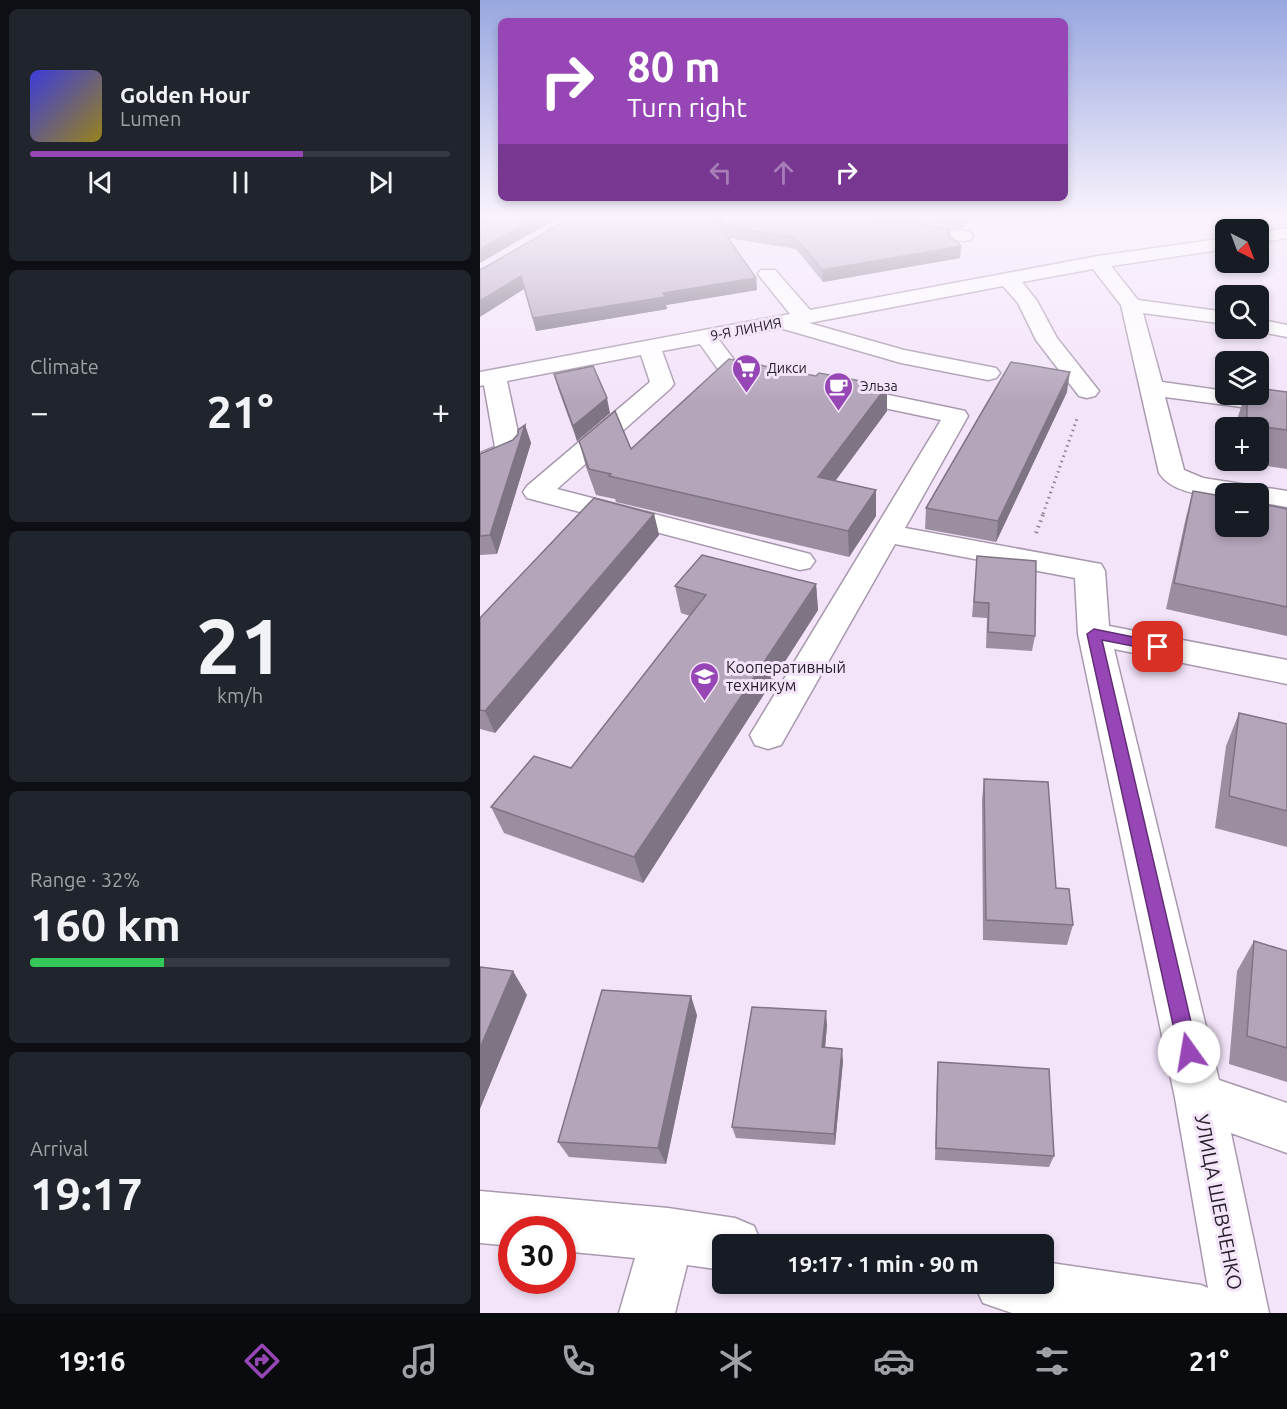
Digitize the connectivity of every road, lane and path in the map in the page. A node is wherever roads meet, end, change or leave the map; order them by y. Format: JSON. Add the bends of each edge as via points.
{"nodes":[{"id":1,"x":772,"y":279,"type":"edge"},
{"id":2,"x":1013,"y":279,"type":"edge"},
{"id":3,"x":1111,"y":279,"type":"edge"},
{"id":4,"x":1009,"y":280,"type":"junction"},
{"id":5,"x":1131,"y":305,"type":"junction"},
{"id":6,"x":1215,"y":316,"type":"edge"},
{"id":7,"x":805,"y":318,"type":"junction"},
{"id":8,"x":781,"y":322,"type":"junction"},
{"id":9,"x":1269,"y":327,"type":"edge"},
{"id":10,"x":1287,"y":331,"type":"edge"},
{"id":11,"x":706,"y":337,"type":"junction"},
{"id":12,"x":650,"y":347,"type":"junction"},
{"id":13,"x":988,"y":373,"type":"dead end"},
{"id":14,"x":487,"y":377,"type":"edge"},
{"id":15,"x":786,"y":382,"type":"edge"},
{"id":16,"x":820,"y":388,"type":"edge"},
{"id":17,"x":1152,"y":388,"type":"junction"},
{"id":18,"x":1087,"y":391,"type":"joint"},
{"id":19,"x":1287,"y":406,"type":"edge"},
{"id":20,"x":480,"y":462,"type":"edge"},
{"id":21,"x":1215,"y":487,"type":"edge"},
{"id":22,"x":1269,"y":496,"type":"edge"},
{"id":23,"x":1287,"y":499,"type":"edge"},
{"id":24,"x":887,"y":534,"type":"junction"},
{"id":25,"x":1027,"y":559,"type":"junction"},
{"id":26,"x":800,"y":561,"type":"dead end"},
{"id":27,"x":1094,"y":634,"type":"junction"},
{"id":28,"x":1287,"y":672,"type":"edge"},
{"id":29,"x":768,"y":735,"type":"dead end"},
{"id":30,"x":1199,"y":1098,"type":"junction"},
{"id":31,"x":1287,"y":1128,"type":"edge"},
{"id":32,"x":480,"y":1217,"type":"edge"},
{"id":33,"x":668,"y":1235,"type":"junction"},
{"id":34,"x":712,"y":1242,"type":"edge"},
{"id":35,"x":1054,"y":1292,"type":"edge"},
{"id":36,"x":647,"y":1313,"type":"edge"},
{"id":37,"x":1201,"y":1313,"type":"edge"},
{"id":38,"x":1241,"y":1313,"type":"edge"}],
"edges":[{"from":1,"to":7,"type":"street"},
{"from":2,"to":4,"type":"street","name":"9-Я ЛИНИЯ"},
{"from":3,"to":5,"type":"street"},
{"from":4,"to":7,"type":"street","name":"9-Я ЛИНИЯ"},
{"from":4,"to":18,"type":"street","via":[[1027,301],[1047,340]]},
{"from":5,"to":6,"type":"street"},
{"from":5,"to":17,"type":"street"},
{"from":7,"to":8,"type":"street","name":"9-Я ЛИНИЯ"},
{"from":8,"to":11,"type":"street","name":"9-Я ЛИНИЯ"},
{"from":8,"to":13,"type":"street","via":[[901,356]]},
{"from":9,"to":10,"type":"street"},
{"from":11,"to":12,"type":"street","name":"9-Я ЛИНИЯ"},
{"from":11,"to":15,"type":"street","via":[[721,378]]},
{"from":12,"to":14,"type":"street","name":"9-Я ЛИНИЯ"},
{"from":12,"to":26,"type":"street","via":[[662,384],[537,492]]},
{"from":14,"to":20,"type":"street","via":[[509,451]]},
{"from":16,"to":24,"type":"street","via":[[956,416]]},
{"from":17,"to":19,"type":"street"},
{"from":17,"to":21,"type":"street","via":[[1172,473],[1188,483]]},
{"from":18,"to":25,"type":"path"},
{"from":22,"to":23,"type":"street"},
{"from":24,"to":25,"type":"street"},
{"from":24,"to":29,"type":"street"},
{"from":25,"to":27,"type":"street","name":"УЛИЦА ШЕВЧЕНКО","via":[[1090,571]]},
{"from":27,"to":28,"type":"street"},
{"from":27,"to":30,"type":"street","name":"УЛИЦА ШЕВЧЕНКО"},
{"from":30,"to":31,"type":"street"},
{"from":30,"to":38,"type":"street","name":"УЛИЦА ШЕВЧЕНКО"},
{"from":32,"to":33,"type":"street"},
{"from":33,"to":34,"type":"street"},
{"from":33,"to":36,"type":"street"},
{"from":35,"to":37,"type":"street"}]}
